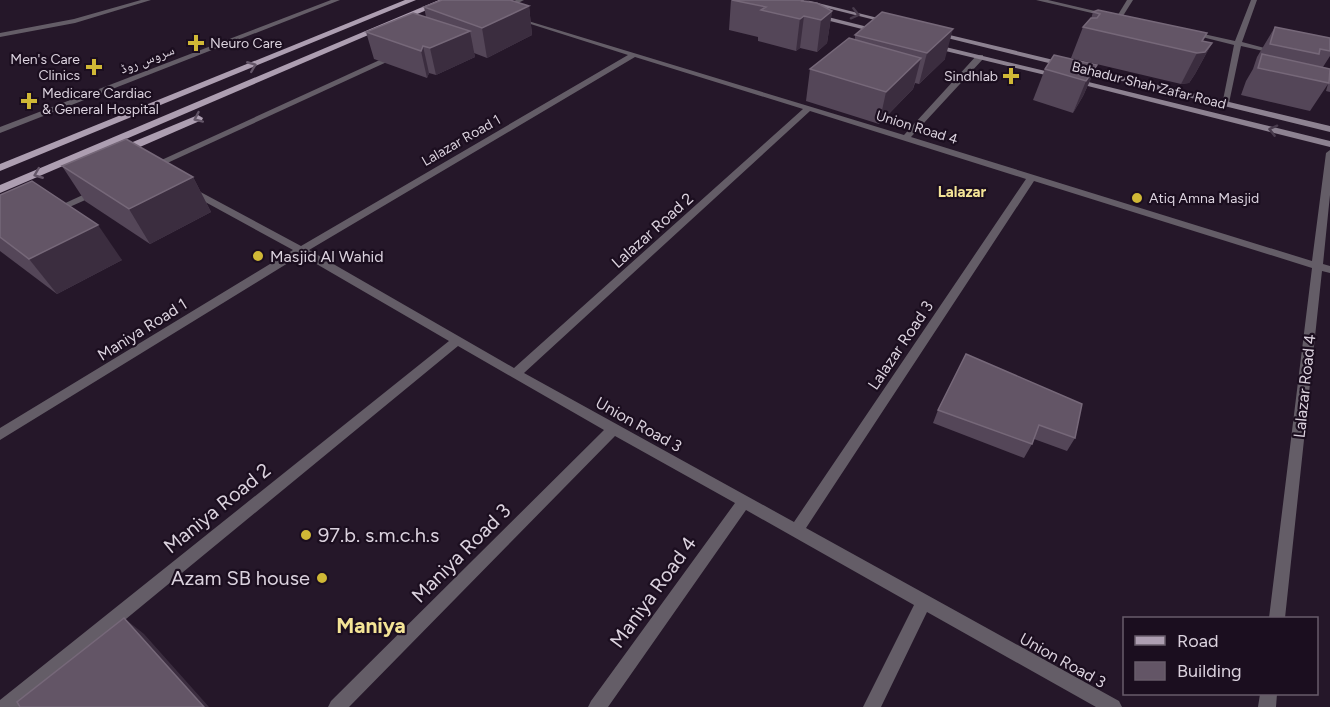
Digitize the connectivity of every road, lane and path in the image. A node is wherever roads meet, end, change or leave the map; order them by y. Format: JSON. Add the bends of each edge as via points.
{"nodes":[{"id":1,"x":148,"y":0,"type":"edge"},
{"id":2,"x":313,"y":0,"type":"edge"},
{"id":3,"x":337,"y":0,"type":"edge"},
{"id":4,"x":390,"y":0,"type":"edge"},
{"id":5,"x":412,"y":0,"type":"edge"},
{"id":6,"x":520,"y":0,"type":"edge"},
{"id":7,"x":798,"y":0,"type":"edge"},
{"id":8,"x":1039,"y":0,"type":"edge"},
{"id":9,"x":1130,"y":0,"type":"edge"},
{"id":10,"x":1254,"y":0,"type":"edge"},
{"id":11,"x":448,"y":2,"type":"edge"},
{"id":12,"x":326,"y":4,"type":"junction"},
{"id":13,"x":808,"y":14,"type":"edge"},
{"id":14,"x":1119,"y":18,"type":"junction"},
{"id":15,"x":1130,"y":20,"type":"edge"},
{"id":16,"x":902,"y":25,"type":"edge"},
{"id":17,"x":925,"y":31,"type":"edge"},
{"id":18,"x":1184,"y":32,"type":"edge"},
{"id":19,"x":888,"y":34,"type":"edge"},
{"id":20,"x":0,"y":35,"type":"edge"},
{"id":21,"x":923,"y":43,"type":"edge"},
{"id":22,"x":1238,"y":44,"type":"junction"},
{"id":23,"x":412,"y":50,"type":"edge"},
{"id":24,"x":1284,"y":53,"type":"edge"},
{"id":25,"x":635,"y":54,"type":"junction"},
{"id":26,"x":980,"y":57,"type":"junction"},
{"id":27,"x":1225,"y":103,"type":"junction"},
{"id":28,"x":809,"y":108,"type":"junction"},
{"id":29,"x":215,"y":110,"type":"dead end"},
{"id":30,"x":204,"y":115,"type":"dead end"},
{"id":31,"x":1330,"y":129,"type":"edge"},
{"id":32,"x":0,"y":130,"type":"edge"},
{"id":33,"x":906,"y":138,"type":"junction"},
{"id":34,"x":62,"y":144,"type":"junction"},
{"id":35,"x":1330,"y":144,"type":"edge"},
{"id":36,"x":1330,"y":153,"type":"edge"},
{"id":37,"x":76,"y":159,"type":"junction"},
{"id":38,"x":0,"y":168,"type":"edge"},
{"id":39,"x":1032,"y":177,"type":"junction"},
{"id":40,"x":107,"y":187,"type":"edge"},
{"id":41,"x":0,"y":189,"type":"edge"},
{"id":42,"x":43,"y":215,"type":"edge"},
{"id":43,"x":301,"y":250,"type":"junction"},
{"id":44,"x":1324,"y":268,"type":"edge"},
{"id":45,"x":457,"y":341,"type":"junction"},
{"id":46,"x":515,"y":374,"type":"junction"},
{"id":47,"x":614,"y":429,"type":"junction"},
{"id":48,"x":0,"y":435,"type":"edge"},
{"id":49,"x":744,"y":502,"type":"junction"},
{"id":50,"x":796,"y":531,"type":"junction"},
{"id":51,"x":924,"y":602,"type":"junction"},
{"id":52,"x":1277,"y":617,"type":"edge"},
{"id":53,"x":5,"y":707,"type":"edge"},
{"id":54,"x":337,"y":707,"type":"edge"},
{"id":55,"x":597,"y":707,"type":"edge"},
{"id":56,"x":872,"y":707,"type":"edge"},
{"id":57,"x":1113,"y":707,"type":"edge"}],
"edges":[{"from":1,"to":20,"type":"street","via":[[85,20]]},
{"from":2,"to":12,"type":"street"},
{"from":3,"to":12,"type":"street","name":"سروس روڈ"},
{"from":4,"to":34,"type":"main road","via":[[101,117]]},
{"from":34,"to":5,"type":"main road","one_way":true},
{"from":6,"to":25,"type":"street","name":"Union Road 4","via":[[495,12]]},
{"from":7,"to":16,"type":"main road","one_way":true},
{"from":8,"to":14,"type":"street"},
{"from":9,"to":14,"type":"street"},
{"from":10,"to":22,"type":"street"},
{"from":11,"to":29,"type":"main road"},
{"from":11,"to":37,"type":"main road"},
{"from":12,"to":32,"type":"street","name":"سروس روڈ"},
{"from":13,"to":19,"type":"main road"},
{"from":14,"to":15,"type":"street"},
{"from":17,"to":27,"type":"main road","name":"Bahadur Shah Zafar Road"},
{"from":18,"to":22,"type":"street"},
{"from":21,"to":26,"type":"main road","name":"Bahadur Shah Zafar Road"},
{"from":22,"to":24,"type":"street"},
{"from":22,"to":27,"type":"street"},
{"from":23,"to":43,"type":"street","name":"Union Road 3","via":[[145,170],[175,181]]},
{"from":25,"to":28,"type":"street","name":"Union Road 4"},
{"from":25,"to":43,"type":"street","name":"Lalazar Road 1"},
{"from":26,"to":33,"type":"street"},
{"from":35,"to":26,"type":"main road","name":"Bahadur Shah Zafar Road","one_way":true},
{"from":27,"to":31,"type":"main road","name":"Bahadur Shah Zafar Road"},
{"from":28,"to":33,"type":"street","name":"Union Road 4"},
{"from":28,"to":46,"type":"street","name":"Lalazar Road 2"},
{"from":30,"to":37,"type":"main road","one_way":true,"via":[[129,148]]},
{"from":33,"to":39,"type":"street","name":"Union Road 4"},
{"from":34,"to":38,"type":"main road"},
{"from":36,"to":44,"type":"street","name":"Lalazar Road 4"},
{"from":37,"to":41,"type":"main road","one_way":true},
{"from":39,"to":44,"type":"street","name":"Union Road 4"},
{"from":39,"to":50,"type":"street","name":"Lalazar Road 3"},
{"from":40,"to":42,"type":"street"},
{"from":43,"to":45,"type":"street","name":"Union Road 3"},
{"from":43,"to":48,"type":"street","name":"Maniya Road 1"},
{"from":44,"to":52,"type":"street","name":"Lalazar Road 4"},
{"from":45,"to":46,"type":"street","name":"Union Road 3"},
{"from":45,"to":53,"type":"street","name":"Maniya Road 2"},
{"from":46,"to":47,"type":"street","name":"Union Road 3"},
{"from":47,"to":49,"type":"street","name":"Union Road 3"},
{"from":47,"to":54,"type":"street","name":"Maniya Road 3"},
{"from":49,"to":50,"type":"street","name":"Union Road 3"},
{"from":49,"to":55,"type":"street","name":"Maniya Road 4"},
{"from":50,"to":51,"type":"street","name":"Union Road 3"},
{"from":51,"to":56,"type":"street"},
{"from":51,"to":57,"type":"street","name":"Union Road 3"}]}
